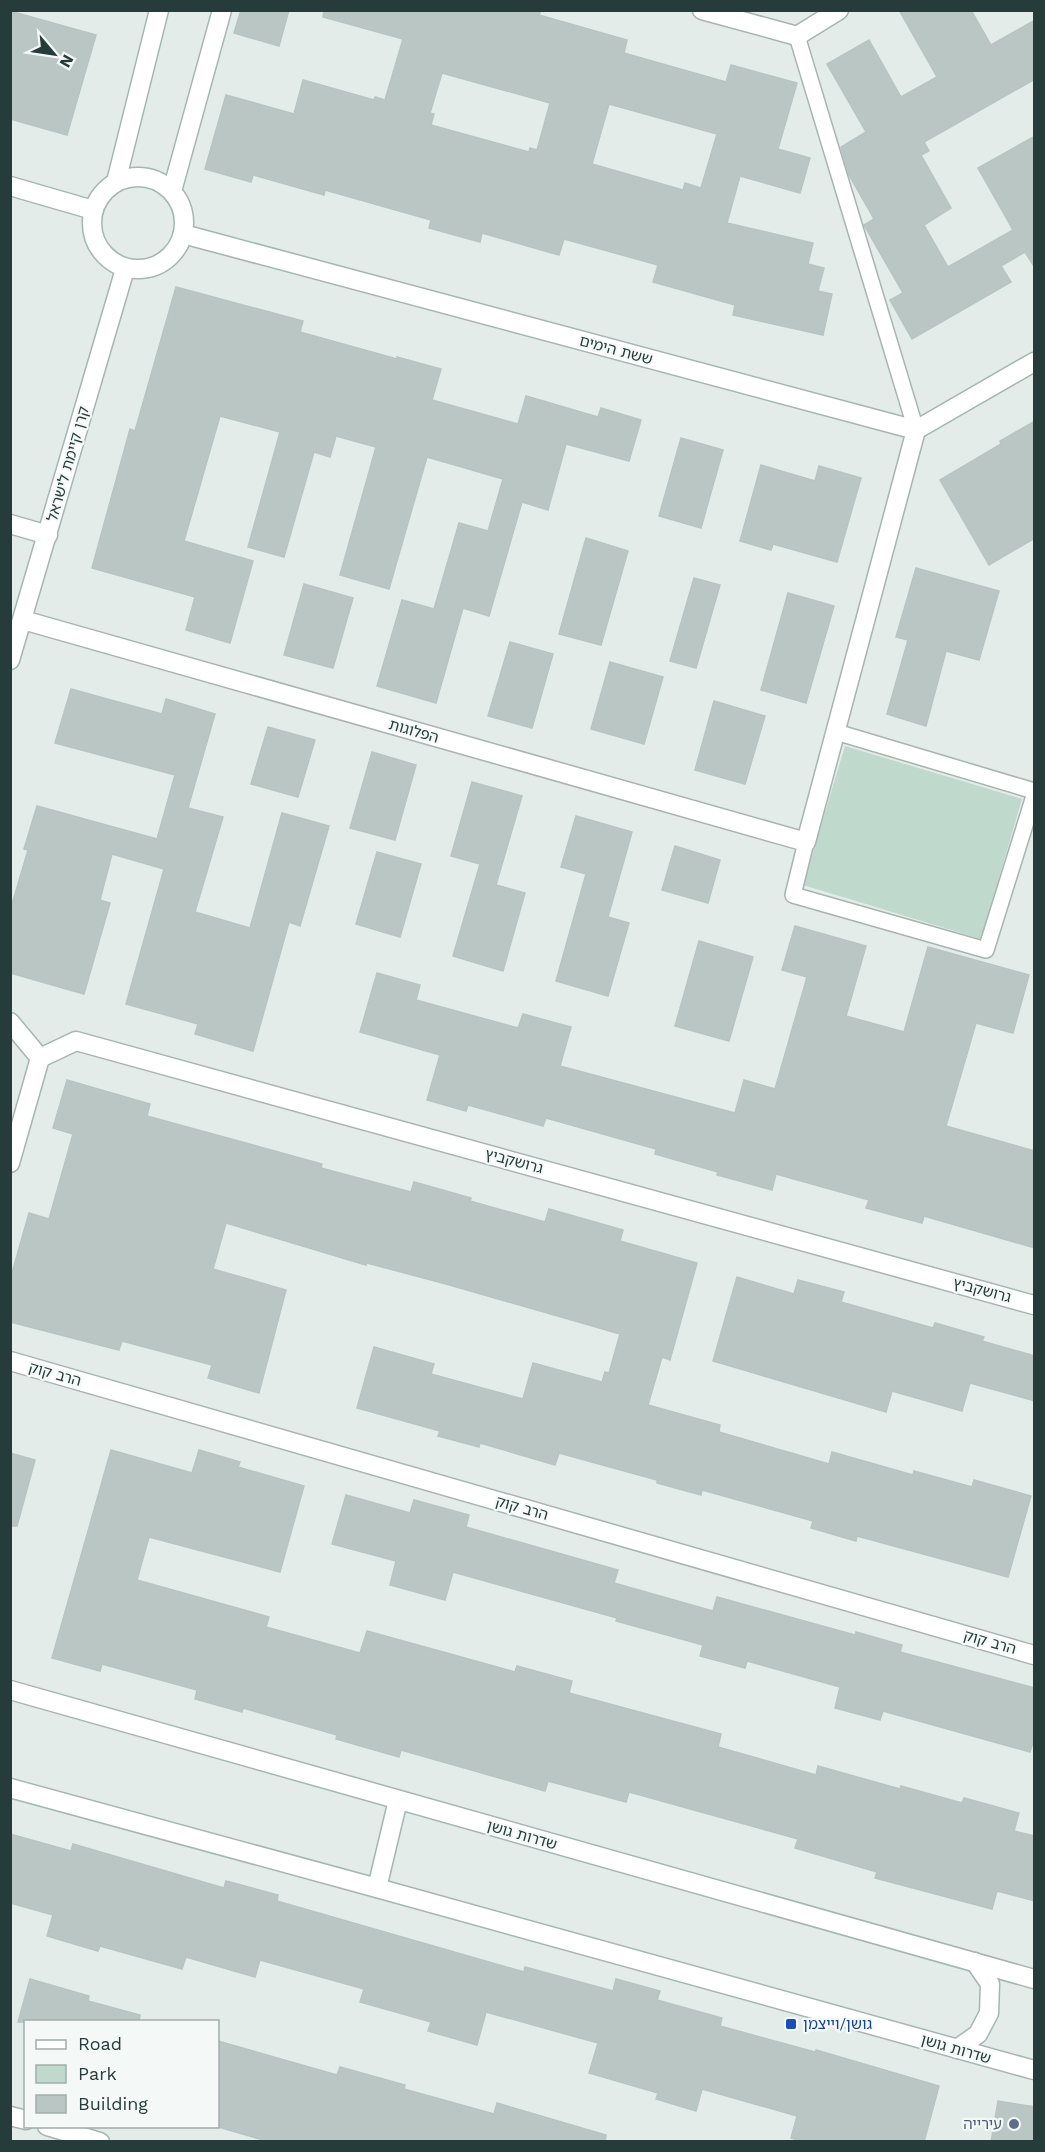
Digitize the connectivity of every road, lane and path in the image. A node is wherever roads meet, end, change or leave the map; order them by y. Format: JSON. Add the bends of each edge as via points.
{"nodes":[{"id":1,"x":159,"y":10,"type":"edge"},
{"id":2,"x":222,"y":10,"type":"edge"},
{"id":3,"x":702,"y":10,"type":"edge"},
{"id":4,"x":839,"y":10,"type":"edge"},
{"id":5,"x":796,"y":36,"type":"junction"},
{"id":6,"x":116,"y":182,"type":"junction"},
{"id":7,"x":10,"y":186,"type":"edge"},
{"id":8,"x":172,"y":191,"type":"junction"},
{"id":9,"x":93,"y":210,"type":"junction"},
{"id":10,"x":183,"y":234,"type":"junction"},
{"id":11,"x":125,"y":268,"type":"junction"},
{"id":12,"x":1035,"y":362,"type":"edge"},
{"id":13,"x":916,"y":430,"type":"junction"},
{"id":14,"x":10,"y":524,"type":"edge"},
{"id":15,"x":48,"y":534,"type":"junction"},
{"id":16,"x":22,"y":620,"type":"junction"},
{"id":17,"x":10,"y":660,"type":"edge"},
{"id":18,"x":836,"y":732,"type":"junction"},
{"id":19,"x":1035,"y":791,"type":"edge"},
{"id":20,"x":1035,"y":796,"type":"edge"},
{"id":21,"x":806,"y":842,"type":"junction"},
{"id":22,"x":10,"y":1022,"type":"edge"},
{"id":23,"x":40,"y":1058,"type":"junction"},
{"id":24,"x":10,"y":1164,"type":"edge"},
{"id":25,"x":1035,"y":1305,"type":"edge"},
{"id":26,"x":10,"y":1361,"type":"edge"},
{"id":27,"x":1035,"y":1655,"type":"edge"},
{"id":28,"x":10,"y":1690,"type":"edge"},
{"id":29,"x":10,"y":1788,"type":"edge"},
{"id":30,"x":398,"y":1800,"type":"junction"},
{"id":31,"x":377,"y":1887,"type":"junction"},
{"id":32,"x":975,"y":1962,"type":"junction"},
{"id":33,"x":1035,"y":1979,"type":"edge"},
{"id":34,"x":957,"y":2049,"type":"junction"},
{"id":35,"x":1035,"y":2070,"type":"edge"},
{"id":36,"x":51,"y":2128,"type":"edge"},
{"id":37,"x":100,"y":2142,"type":"edge"}],
"edges":[{"from":1,"to":6,"type":"street"},
{"from":2,"to":8,"type":"street"},
{"from":3,"to":5,"type":"street"},
{"from":4,"to":5,"type":"street"},
{"from":5,"to":13,"type":"lane"},
{"from":6,"to":8,"type":"street","via":[[146,177]]},
{"from":6,"to":9,"type":"street","via":[[98,198]]},
{"from":7,"to":9,"type":"street"},
{"from":8,"to":10,"type":"street","via":[[184,218]]},
{"from":9,"to":11,"type":"street","via":[[91,225],[100,252]]},
{"from":10,"to":11,"type":"street","via":[[172,254],[155,267]]},
{"from":10,"to":13,"type":"street","name":"ששת הימים"},
{"from":11,"to":15,"type":"street","name":"קרן קיימת לישראל"},
{"from":12,"to":13,"type":"street"},
{"from":13,"to":18,"type":"street"},
{"from":14,"to":15,"type":"street"},
{"from":15,"to":16,"type":"street","name":"קרן קיימת לישראל"},
{"from":16,"to":17,"type":"street","name":"קרן קיימת לישראל"},
{"from":16,"to":21,"type":"street","name":"הפלוגות"},
{"from":18,"to":19,"type":"lane"},
{"from":18,"to":21,"type":"street"},
{"from":20,"to":21,"type":"lane","via":[[986,950],[792,895]]},
{"from":22,"to":23,"type":"street"},
{"from":23,"to":24,"type":"street"},
{"from":23,"to":25,"type":"street","name":"גרושקביץ","via":[[76,1041]]},
{"from":26,"to":27,"type":"street","name":"הרב קוק"},
{"from":28,"to":30,"type":"street","name":"שדרות גושן"},
{"from":29,"to":31,"type":"street","name":"שדרות גושן"},
{"from":30,"to":31,"type":"street"},
{"from":30,"to":32,"type":"street","name":"שדרות גושן"},
{"from":31,"to":34,"type":"street","name":"שדרות גושן"},
{"from":32,"to":33,"type":"street","name":"שדרות גושן"},
{"from":32,"to":34,"type":"street","via":[[990,1984],[989,2013],[978,2034]]},
{"from":34,"to":35,"type":"street","name":"שדרות גושן"},
{"from":36,"to":37,"type":"street"}]}
